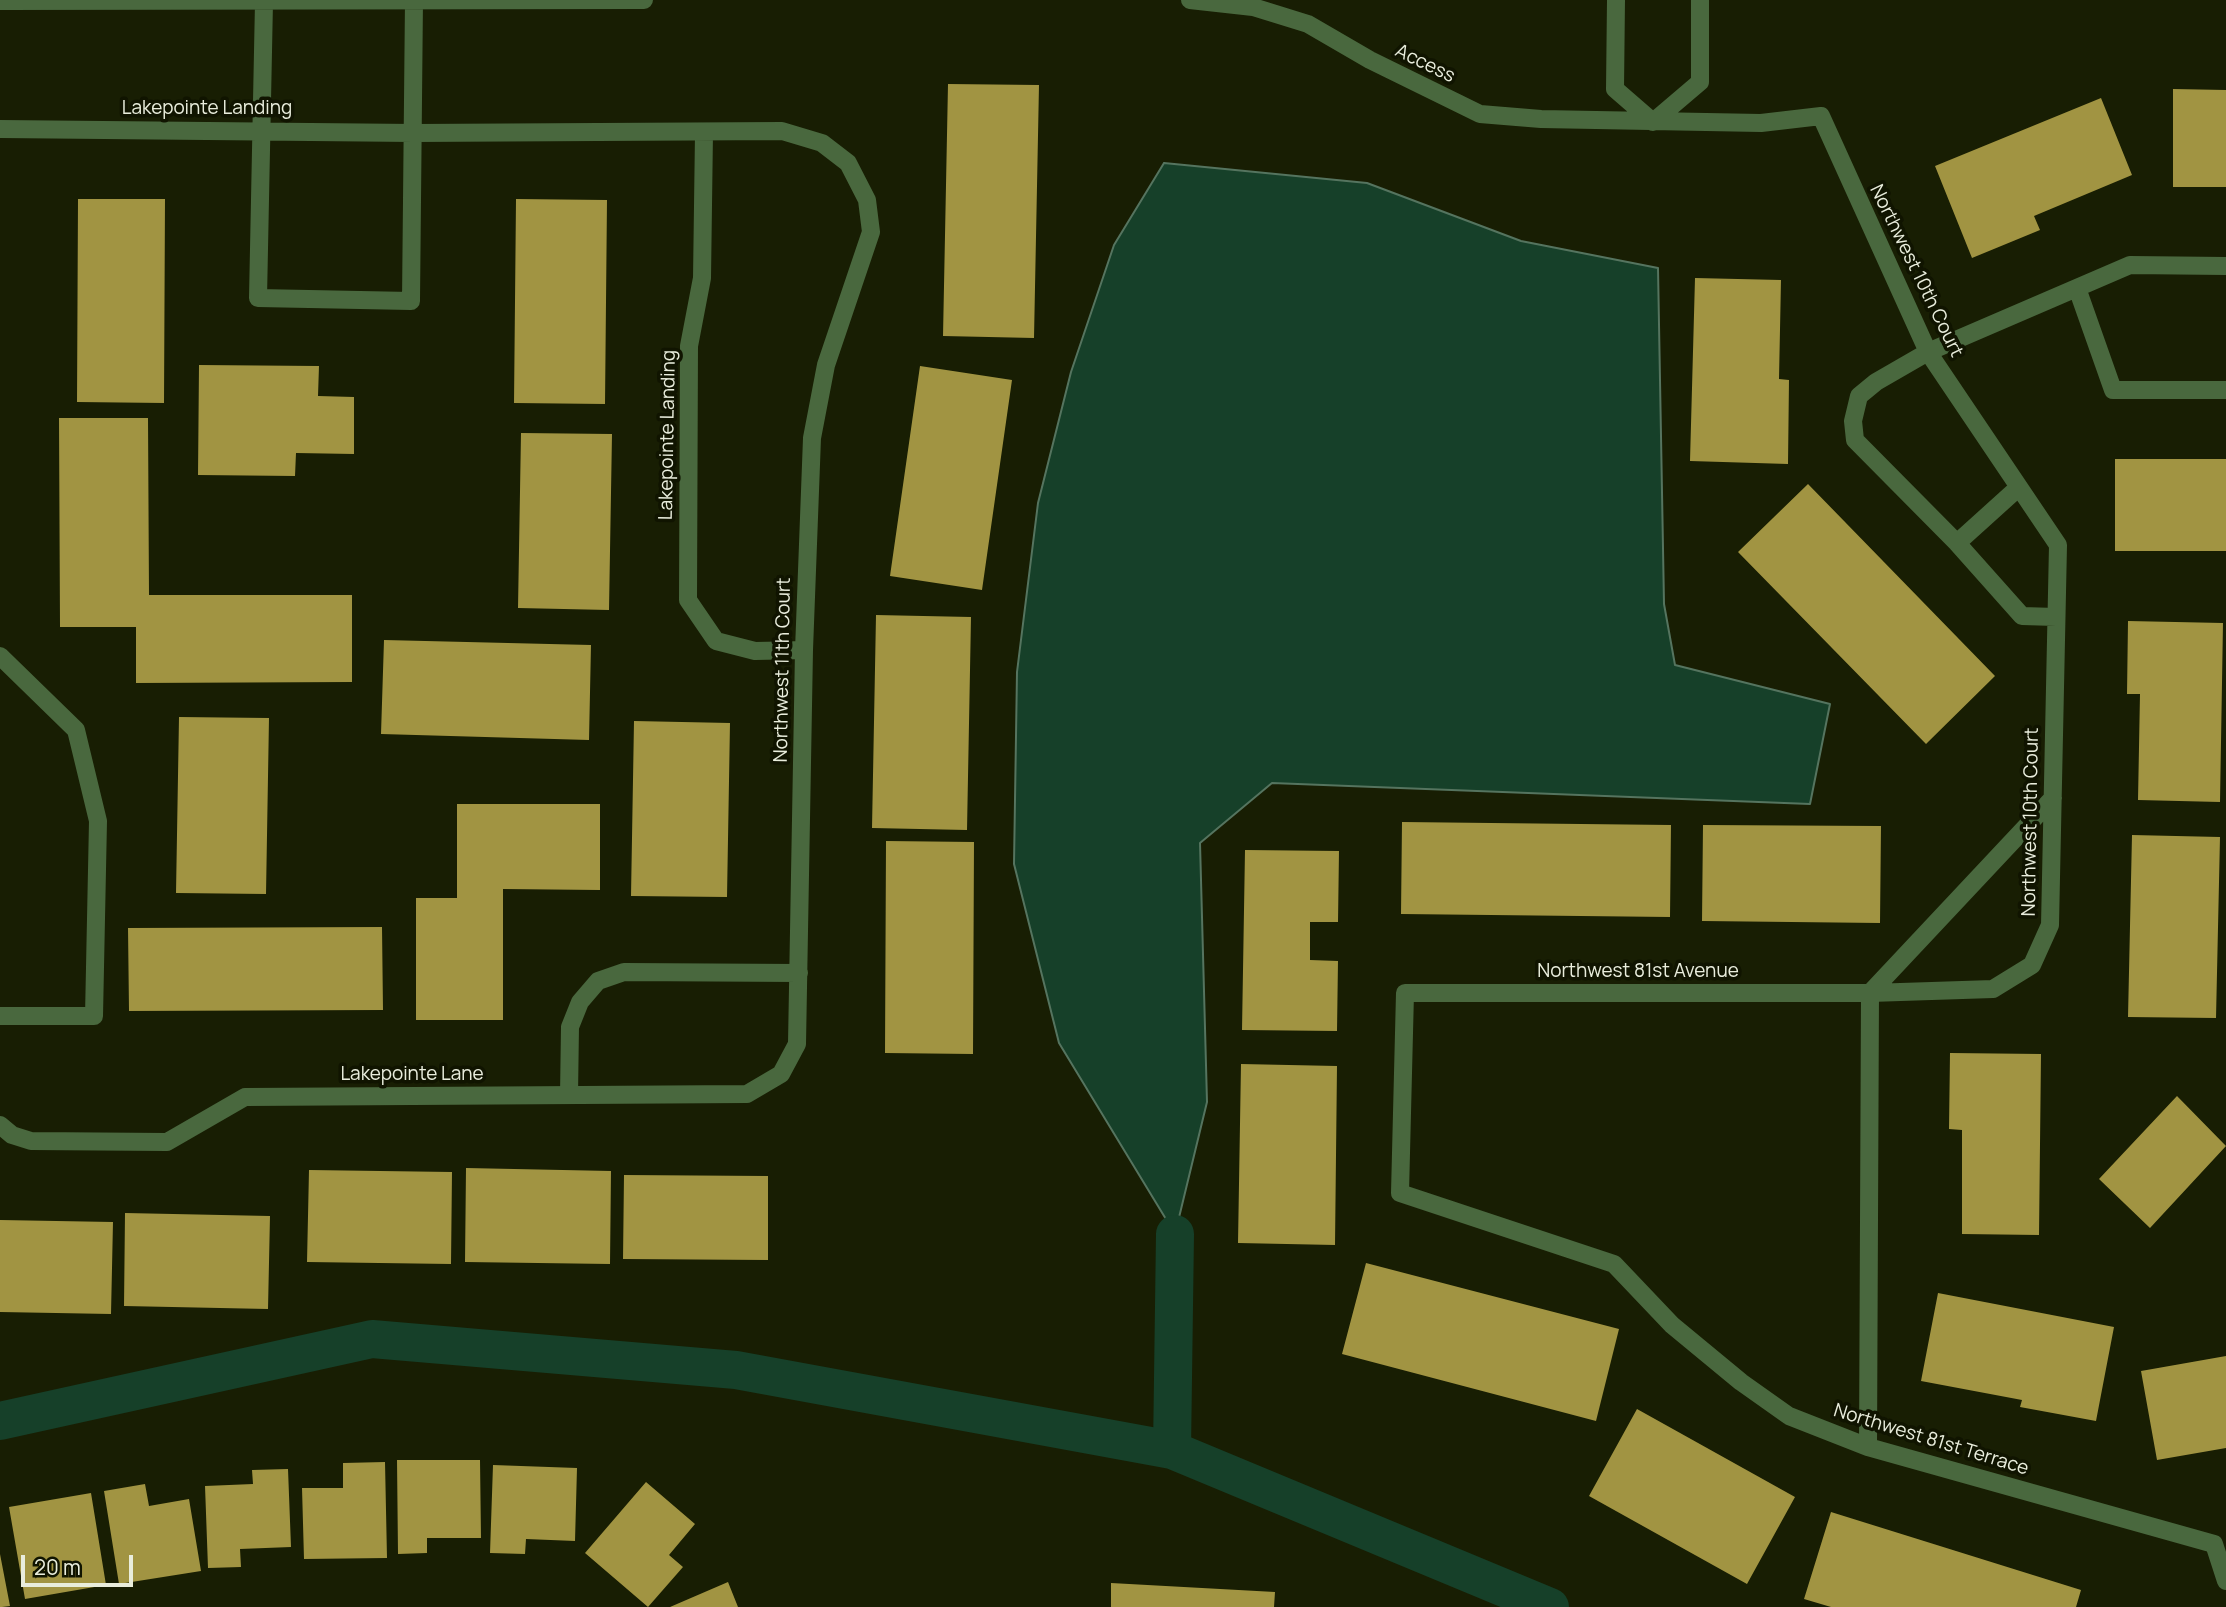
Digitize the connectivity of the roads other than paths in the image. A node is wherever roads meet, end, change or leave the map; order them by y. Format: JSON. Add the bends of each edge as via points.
{"nodes":[{"id":1,"x":414,"y":0,"type":"edge"},
{"id":2,"x":644,"y":0,"type":"edge"},
{"id":3,"x":1190,"y":0,"type":"edge"},
{"id":4,"x":1616,"y":0,"type":"edge"},
{"id":5,"x":1700,"y":0,"type":"edge"},
{"id":6,"x":0,"y":1,"type":"edge"},
{"id":7,"x":18,"y":1,"type":"edge"},
{"id":8,"x":264,"y":2,"type":"edge"},
{"id":9,"x":1821,"y":116,"type":"joint"},
{"id":10,"x":1653,"y":122,"type":"junction"},
{"id":11,"x":0,"y":129,"type":"edge"},
{"id":12,"x":263,"y":130,"type":"junction"},
{"id":13,"x":414,"y":133,"type":"junction"},
{"id":14,"x":704,"y":133,"type":"junction"},
{"id":15,"x":871,"y":232,"type":"joint"},
{"id":16,"x":2226,"y":267,"type":"edge"},
{"id":17,"x":2077,"y":288,"type":"junction"},
{"id":18,"x":1928,"y":352,"type":"junction"},
{"id":19,"x":2226,"y":390,"type":"edge"},
{"id":20,"x":2019,"y":487,"type":"junction"},
{"id":21,"x":1956,"y":543,"type":"junction"},
{"id":22,"x":2056,"y":617,"type":"junction"},
{"id":23,"x":804,"y":650,"type":"junction"},
{"id":24,"x":0,"y":656,"type":"edge"},
{"id":25,"x":2053,"y":798,"type":"junction"},
{"id":26,"x":799,"y":973,"type":"junction"},
{"id":27,"x":1405,"y":993,"type":"joint"},
{"id":28,"x":1871,"y":993,"type":"junction"},
{"id":29,"x":0,"y":1016,"type":"edge"},
{"id":30,"x":747,"y":1094,"type":"joint"},
{"id":31,"x":569,"y":1095,"type":"junction"},
{"id":32,"x":0,"y":1125,"type":"edge"},
{"id":33,"x":1868,"y":1447,"type":"junction"},
{"id":34,"x":2220,"y":1542,"type":"edge"},
{"id":35,"x":2226,"y":1581,"type":"edge"}],
"edges":[{"from":1,"to":2,"type":"street"},
{"from":1,"to":8,"type":"street"},
{"from":1,"to":13,"type":"street"},
{"from":3,"to":10,"type":"street","name":"Access","via":[[1253,7],[1308,24],[1480,114]]},
{"from":4,"to":10,"type":"street","via":[[1615,89]]},
{"from":5,"to":10,"type":"street","via":[[1700,82]]},
{"from":6,"to":7,"type":"street"},
{"from":7,"to":8,"type":"street"},
{"from":8,"to":12,"type":"street"},
{"from":9,"to":10,"type":"street","name":"Access","via":[[1761,123]]},
{"from":9,"to":18,"type":"street","name":"Northwest 10th Court"},
{"from":11,"to":12,"type":"street","name":"Lakepointe Landing"},
{"from":12,"to":13,"type":"street","name":"Lakepointe Landing"},
{"from":12,"to":13,"type":"street","via":[[258,298],[356,300],[411,301]]},
{"from":13,"to":14,"type":"street","name":"Lakepointe Landing"},
{"from":14,"to":15,"type":"street","name":"Lakepointe Landing","via":[[782,131],[822,143],[848,163],[867,201]]},
{"from":14,"to":23,"type":"street","name":"Lakepointe Landing","via":[[702,278],[688,346],[688,600],[716,640],[755,651]]},
{"from":15,"to":23,"type":"street","name":"Northwest 11th Court","via":[[826,365],[812,438]]},
{"from":16,"to":17,"type":"street","via":[[2130,265]]},
{"from":17,"to":18,"type":"street"},
{"from":17,"to":19,"type":"street","via":[[2113,390]]},
{"from":18,"to":20,"type":"street","name":"Northwest 10th Court"},
{"from":18,"to":21,"type":"street","via":[[1859,396],[1853,421],[1855,440]]},
{"from":20,"to":21,"type":"street"},
{"from":20,"to":22,"type":"street","name":"Northwest 10th Court","via":[[2058,545]]},
{"from":21,"to":22,"type":"street","via":[[2022,616]]},
{"from":22,"to":25,"type":"street","name":"Northwest 10th Court"},
{"from":23,"to":26,"type":"street","name":"Northwest 11th Court"},
{"from":24,"to":29,"type":"street","via":[[76,730],[98,821],[94,1016]]},
{"from":25,"to":28,"type":"street"},
{"from":25,"to":28,"type":"street","name":"Northwest 10th Court","via":[[2050,925],[2032,965],[1993,989]]},
{"from":26,"to":30,"type":"street","name":"Northwest 11th Court","via":[[797,1044],[781,1074]]},
{"from":26,"to":31,"type":"street","via":[[624,972],[598,981],[580,1002],[570,1027]]},
{"from":27,"to":28,"type":"street","name":"Northwest 81st Avenue"},
{"from":27,"to":33,"type":"street","name":"Northwest 81st Terrace","via":[[1399,1193],[1614,1264],[1672,1325],[1741,1382],[1789,1416]]},
{"from":28,"to":33,"type":"street"},
{"from":30,"to":31,"type":"street","name":"Lakepointe Lane"},
{"from":31,"to":32,"type":"street","name":"Lakepointe Lane","via":[[245,1097],[167,1142],[32,1141],[12,1135]]},
{"from":33,"to":34,"type":"street","name":"Northwest 81st Terrace"},
{"from":34,"to":35,"type":"street","name":"Northwest 81st Terrace"}]}
